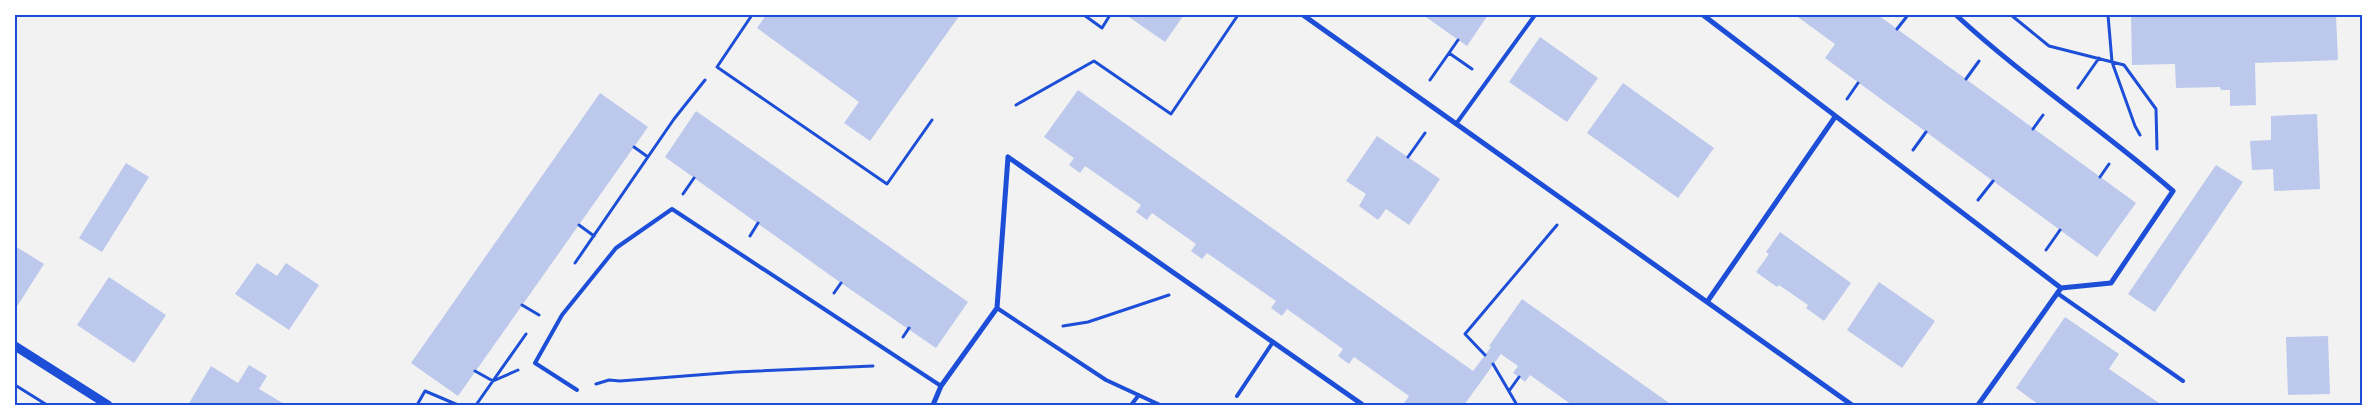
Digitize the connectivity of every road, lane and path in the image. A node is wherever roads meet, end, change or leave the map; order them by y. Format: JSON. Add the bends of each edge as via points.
{"nodes":[{"id":1,"x":752,"y":15,"type":"edge"},
{"id":2,"x":1084,"y":15,"type":"edge"},
{"id":3,"x":1110,"y":15,"type":"edge"},
{"id":4,"x":1238,"y":15,"type":"edge"},
{"id":5,"x":1303,"y":15,"type":"edge"},
{"id":6,"x":1535,"y":15,"type":"edge"},
{"id":7,"x":1703,"y":15,"type":"edge"},
{"id":8,"x":1908,"y":15,"type":"edge"},
{"id":9,"x":1956,"y":15,"type":"edge"},
{"id":10,"x":2011,"y":15,"type":"edge"},
{"id":11,"x":2108,"y":15,"type":"edge"},
{"id":12,"x":1897,"y":29,"type":"dead end"},
{"id":13,"x":1458,"y":40,"type":"dead end"},
{"id":14,"x":1449,"y":53,"type":"junction"},
{"id":15,"x":2099,"y":58,"type":"junction"},
{"id":16,"x":2112,"y":62,"type":"junction"},
{"id":17,"x":1971,"y":72,"type":"dead end"},
{"id":18,"x":1966,"y":79,"type":"dead end"},
{"id":19,"x":705,"y":80,"type":"dead end"},
{"id":20,"x":1488,"y":80,"type":"junction"},
{"id":21,"x":1418,"y":97,"type":"junction"},
{"id":22,"x":1016,"y":105,"type":"dead end"},
{"id":23,"x":2066,"y":105,"type":"junction"},
{"id":24,"x":1835,"y":117,"type":"junction"},
{"id":25,"x":932,"y":120,"type":"dead end"},
{"id":26,"x":2038,"y":122,"type":"dead end"},
{"id":27,"x":1456,"y":124,"type":"junction"},
{"id":28,"x":2033,"y":128,"type":"dead end"},
{"id":29,"x":1425,"y":133,"type":"dead end"},
{"id":30,"x":2144,"y":140,"type":"dead end"},
{"id":31,"x":634,"y":147,"type":"dead end"},
{"id":32,"x":648,"y":157,"type":"junction"},
{"id":33,"x":1408,"y":157,"type":"dead end"},
{"id":34,"x":2106,"y":169,"type":"dead end"},
{"id":35,"x":2100,"y":177,"type":"dead end"},
{"id":36,"x":2157,"y":177,"type":"junction"},
{"id":37,"x":579,"y":225,"type":"dead end"},
{"id":38,"x":1556,"y":225,"type":"dead end"},
{"id":39,"x":594,"y":236,"type":"junction"},
{"id":40,"x":573,"y":266,"type":"dead end"},
{"id":41,"x":1180,"y":278,"type":"junction"},
{"id":42,"x":2061,"y":288,"type":"junction"},
{"id":43,"x":2057,"y":293,"type":"junction"},
{"id":44,"x":1707,"y":302,"type":"junction"},
{"id":45,"x":522,"y":304,"type":"dead end"},
{"id":46,"x":997,"y":308,"type":"junction"},
{"id":47,"x":542,"y":310,"type":"dead end"},
{"id":48,"x":539,"y":315,"type":"junction"},
{"id":49,"x":534,"y":322,"type":"dead end"},
{"id":50,"x":909,"y":328,"type":"dead end"},
{"id":51,"x":528,"y":330,"type":"dead end"},
{"id":52,"x":1033,"y":332,"type":"junction"},
{"id":53,"x":903,"y":336,"type":"dead end"},
{"id":54,"x":1273,"y":342,"type":"junction"},
{"id":55,"x":15,"y":346,"type":"edge"},
{"id":56,"x":1485,"y":355,"type":"dead end"},
{"id":57,"x":535,"y":363,"type":"junction"},
{"id":58,"x":906,"y":363,"type":"junction"},
{"id":59,"x":1494,"y":364,"type":"dead end"},
{"id":60,"x":475,"y":372,"type":"dead end"},
{"id":61,"x":1519,"y":377,"type":"dead end"},
{"id":62,"x":493,"y":381,"type":"junction"},
{"id":63,"x":2183,"y":381,"type":"dead end"},
{"id":64,"x":15,"y":385,"type":"edge"},
{"id":65,"x":941,"y":386,"type":"junction"},
{"id":66,"x":577,"y":390,"type":"joint"},
{"id":67,"x":1509,"y":391,"type":"junction"},
{"id":68,"x":1139,"y":394,"type":"junction"},
{"id":69,"x":1237,"y":396,"type":"dead end"},
{"id":70,"x":47,"y":405,"type":"edge"},
{"id":71,"x":108,"y":405,"type":"edge"},
{"id":72,"x":416,"y":405,"type":"edge"},
{"id":73,"x":458,"y":405,"type":"edge"},
{"id":74,"x":476,"y":405,"type":"edge"},
{"id":75,"x":933,"y":405,"type":"edge"},
{"id":76,"x":1131,"y":405,"type":"edge"},
{"id":77,"x":1160,"y":405,"type":"edge"},
{"id":78,"x":1363,"y":405,"type":"edge"},
{"id":79,"x":1517,"y":405,"type":"edge"},
{"id":80,"x":1852,"y":405,"type":"edge"},
{"id":81,"x":1978,"y":405,"type":"edge"}],
"edges":[{"from":1,"to":25,"type":"path","via":[[717,66],[887,184]]},
{"from":2,"to":3,"type":"path","via":[[1102,28]]},
{"from":4,"to":22,"type":"path","via":[[1171,114],[1094,61]]},
{"from":5,"to":21,"type":"street"},
{"from":6,"to":20,"type":"lane"},
{"from":7,"to":24,"type":"street"},
{"from":8,"to":12,"type":"path"},
{"from":9,"to":23,"type":"street"},
{"from":10,"to":15,"type":"path","via":[[2049,46]]},
{"from":11,"to":16,"type":"path"},
{"from":13,"to":14,"type":"path"},
{"from":14,"to":20,"type":"path"},
{"from":14,"to":21,"type":"path"},
{"from":15,"to":16,"type":"path"},
{"from":15,"to":23,"type":"path"},
{"from":16,"to":30,"type":"path","via":[[2134,126]]},
{"from":16,"to":36,"type":"path","via":[[2124,65],[2156,109]]},
{"from":17,"to":18,"type":"path"},
{"from":19,"to":32,"type":"path"},
{"from":20,"to":27,"type":"lane"},
{"from":21,"to":27,"type":"street"},
{"from":23,"to":36,"type":"street"},
{"from":24,"to":42,"type":"street"},
{"from":24,"to":44,"type":"street"},
{"from":26,"to":28,"type":"path"},
{"from":27,"to":44,"type":"street"},
{"from":29,"to":33,"type":"path"},
{"from":31,"to":32,"type":"path"},
{"from":32,"to":39,"type":"path"},
{"from":34,"to":35,"type":"path"},
{"from":36,"to":42,"type":"street","via":[[2173,191],[2111,284]]},
{"from":37,"to":39,"type":"path"},
{"from":38,"to":56,"type":"path","via":[[1466,334]]},
{"from":39,"to":40,"type":"path"},
{"from":41,"to":46,"type":"street","via":[[1008,157]]},
{"from":41,"to":52,"type":"path","via":[[1169,296],[1088,322]]},
{"from":41,"to":54,"type":"street"},
{"from":42,"to":43,"type":"street"},
{"from":43,"to":63,"type":"lane"},
{"from":43,"to":81,"type":"street"},
{"from":44,"to":80,"type":"street"},
{"from":45,"to":48,"type":"path"},
{"from":46,"to":52,"type":"lane"},
{"from":46,"to":65,"type":"street"},
{"from":47,"to":48,"type":"path"},
{"from":48,"to":49,"type":"path"},
{"from":50,"to":53,"type":"path"},
{"from":51,"to":62,"type":"path"},
{"from":52,"to":68,"type":"lane","via":[[1113,384]]},
{"from":54,"to":69,"type":"lane"},
{"from":54,"to":78,"type":"street"},
{"from":55,"to":71,"type":"street"},
{"from":57,"to":58,"type":"lane","via":[[562,315],[616,248],[672,208]]},
{"from":57,"to":62,"type":"path"},
{"from":57,"to":66,"type":"lane"},
{"from":58,"to":65,"type":"lane"},
{"from":58,"to":66,"type":"path","via":[[609,380]]},
{"from":59,"to":67,"type":"path"},
{"from":60,"to":62,"type":"path"},
{"from":61,"to":67,"type":"path"},
{"from":62,"to":74,"type":"path"},
{"from":64,"to":70,"type":"path"},
{"from":65,"to":75,"type":"street"},
{"from":67,"to":79,"type":"path"},
{"from":68,"to":76,"type":"lane"},
{"from":68,"to":77,"type":"lane"},
{"from":72,"to":73,"type":"path","via":[[425,391]]}]}
